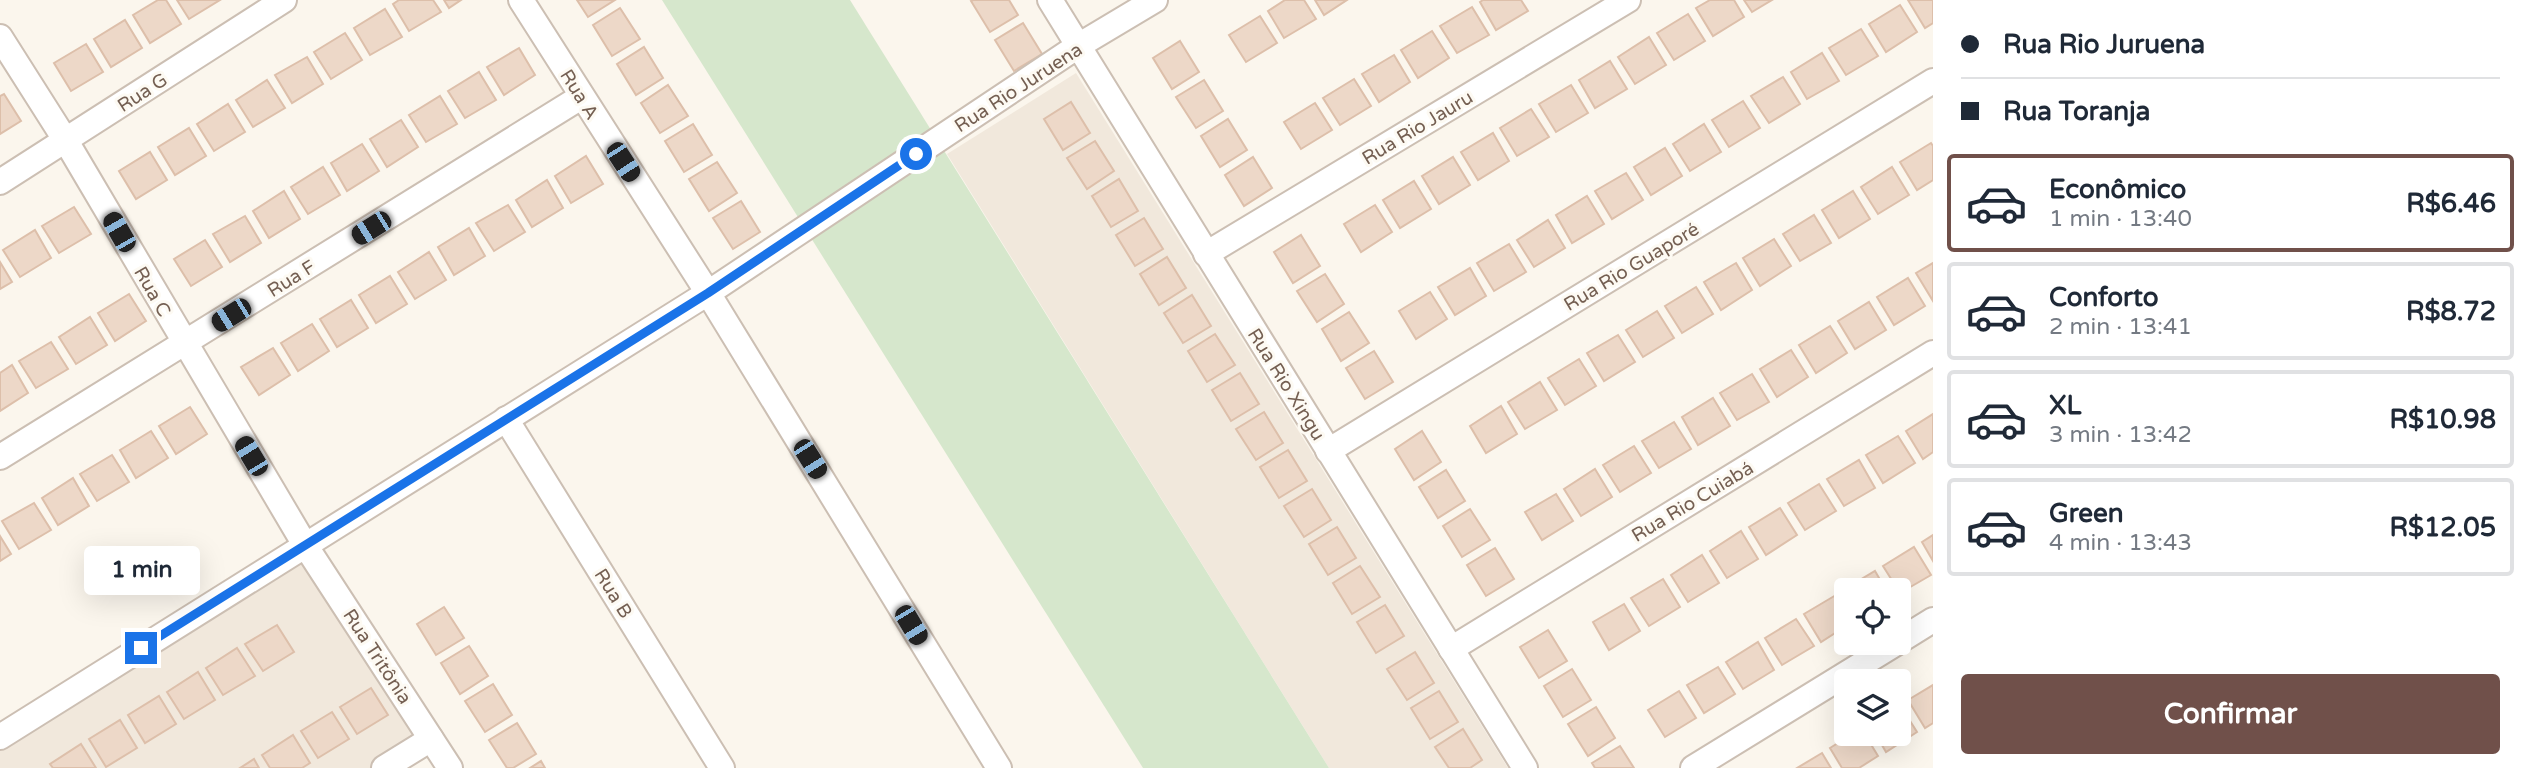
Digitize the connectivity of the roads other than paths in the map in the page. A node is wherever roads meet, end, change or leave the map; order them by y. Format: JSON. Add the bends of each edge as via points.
{"nodes":[{"id":1,"x":284,"y":0,"type":"edge"},
{"id":2,"x":521,"y":0,"type":"edge"},
{"id":3,"x":1050,"y":0,"type":"edge"},
{"id":4,"x":1156,"y":0,"type":"edge"},
{"id":5,"x":1628,"y":0,"type":"edge"},
{"id":6,"x":0,"y":37,"type":"edge"},
{"id":7,"x":1078,"y":46,"type":"junction"},
{"id":8,"x":1933,"y":81,"type":"edge"},
{"id":9,"x":581,"y":97,"type":"junction"},
{"id":10,"x":66,"y":141,"type":"junction"},
{"id":11,"x":0,"y":182,"type":"edge"},
{"id":12,"x":1206,"y":254,"type":"junction"},
{"id":13,"x":708,"y":293,"type":"junction"},
{"id":14,"x":185,"y":345,"type":"junction"},
{"id":15,"x":1933,"y":353,"type":"edge"},
{"id":16,"x":506,"y":419,"type":"junction"},
{"id":17,"x":1328,"y":451,"type":"junction"},
{"id":18,"x":0,"y":457,"type":"edge"},
{"id":19,"x":305,"y":545,"type":"junction"},
{"id":20,"x":1933,"y":621,"type":"edge"},
{"id":21,"x":1911,"y":634,"type":"edge"},
{"id":22,"x":1451,"y":649,"type":"junction"},
{"id":23,"x":1877,"y":655,"type":"edge"},
{"id":24,"x":0,"y":737,"type":"edge"},
{"id":25,"x":432,"y":739,"type":"junction"},
{"id":26,"x":384,"y":768,"type":"edge"},
{"id":27,"x":450,"y":768,"type":"edge"},
{"id":28,"x":722,"y":768,"type":"edge"},
{"id":29,"x":999,"y":768,"type":"edge"},
{"id":30,"x":1524,"y":768,"type":"edge"},
{"id":31,"x":1693,"y":768,"type":"edge"}],
"edges":[{"from":1,"to":10,"type":"street","name":"Rua G"},
{"from":2,"to":9,"type":"street","name":"Rua A"},
{"from":3,"to":7,"type":"street","name":"Rua Rio Xingu"},
{"from":4,"to":7,"type":"street","name":"Rua Rio Juruena"},
{"from":5,"to":12,"type":"street","name":"Rua Rio Jauru"},
{"from":6,"to":10,"type":"street","name":"Rua C"},
{"from":7,"to":12,"type":"street","name":"Rua Rio Xingu"},
{"from":7,"to":13,"type":"street","name":"Rua Rio Juruena"},
{"from":8,"to":17,"type":"street","name":"Rua Rio Guaporé"},
{"from":9,"to":13,"type":"street","name":"Rua A"},
{"from":9,"to":14,"type":"street","name":"Rua F"},
{"from":10,"to":11,"type":"street","name":"Rua G"},
{"from":10,"to":14,"type":"street","name":"Rua C"},
{"from":12,"to":17,"type":"street","name":"Rua Rio Xingu"},
{"from":13,"to":16,"type":"street","name":"Rua Rio Juruena"},
{"from":13,"to":29,"type":"street","name":"Rua A"},
{"from":14,"to":18,"type":"street","name":"Rua F"},
{"from":14,"to":19,"type":"street","name":"Rua C"},
{"from":15,"to":22,"type":"street","name":"Rua Rio Cuiabá"},
{"from":16,"to":19,"type":"street","name":"Rua Rio Juruena"},
{"from":16,"to":28,"type":"street","name":"Rua B"},
{"from":17,"to":22,"type":"street","name":"Rua Rio Xingu"},
{"from":19,"to":24,"type":"street","name":"Rua Rio Juruena"},
{"from":19,"to":25,"type":"street","name":"Rua Tritônia"},
{"from":20,"to":21,"type":"street"},
{"from":22,"to":30,"type":"street","name":"Rua Rio Xingu"},
{"from":23,"to":31,"type":"street"},
{"from":25,"to":26,"type":"street"},
{"from":25,"to":27,"type":"street","name":"Rua Tritônia"}]}
